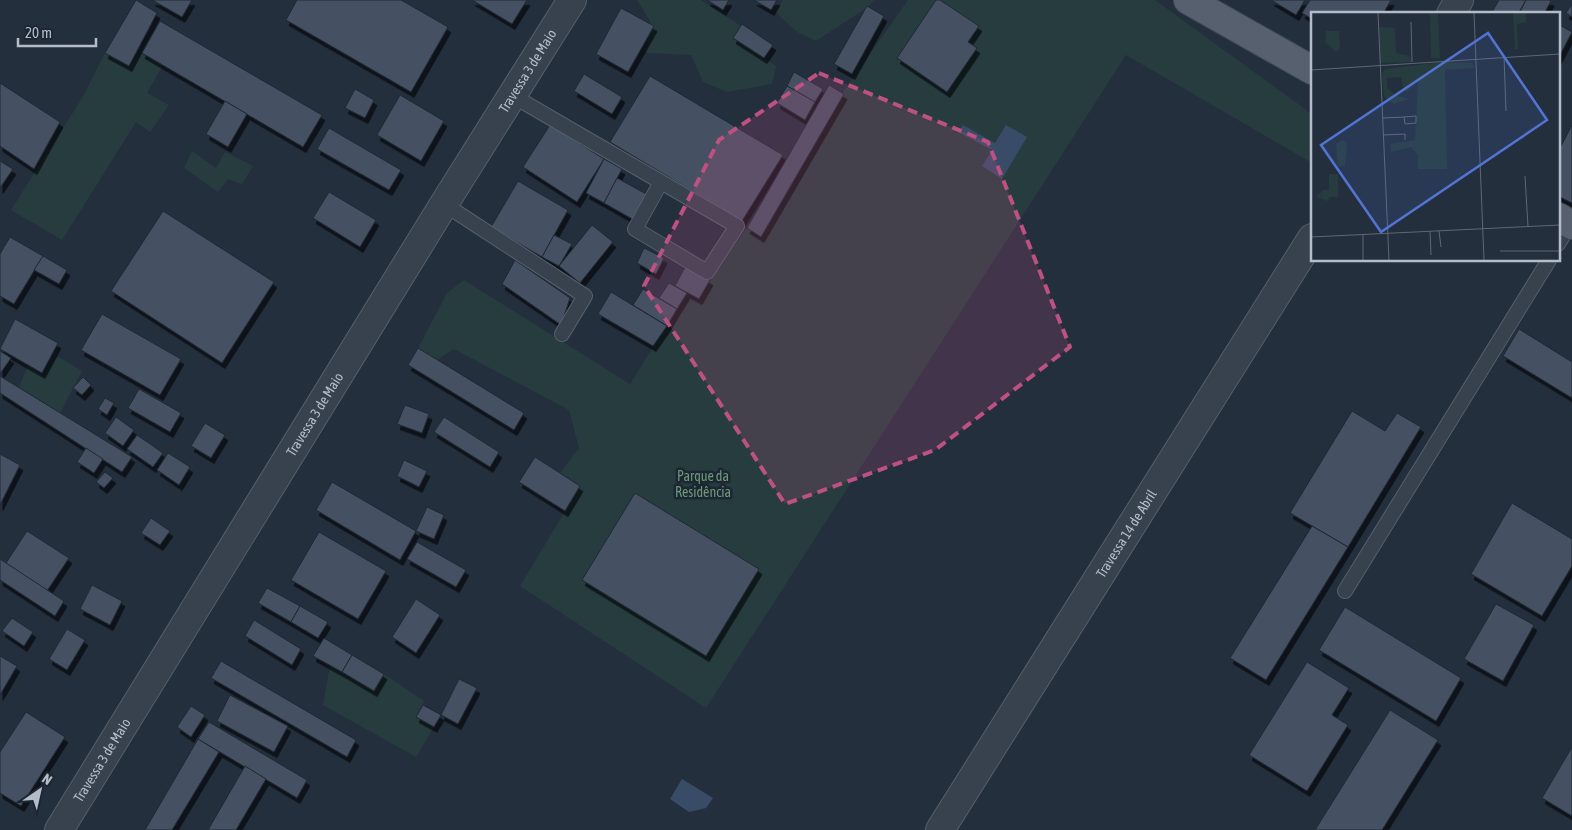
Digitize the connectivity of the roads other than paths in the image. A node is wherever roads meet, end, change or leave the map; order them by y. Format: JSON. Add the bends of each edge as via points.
{"nodes":[{"id":1,"x":572,"y":0,"type":"edge"},
{"id":2,"x":1188,"y":0,"type":"edge"},
{"id":3,"x":1459,"y":0,"type":"edge"},
{"id":4,"x":1452,"y":12,"type":"edge"},
{"id":5,"x":1311,"y":69,"type":"edge"},
{"id":6,"x":513,"y":96,"type":"junction"},
{"id":7,"x":661,"y":182,"type":"junction"},
{"id":8,"x":444,"y":204,"type":"junction"},
{"id":9,"x":1311,"y":240,"type":"edge"},
{"id":10,"x":1548,"y":261,"type":"edge"},
{"id":11,"x":562,"y":334,"type":"dead end"},
{"id":12,"x":1345,"y":591,"type":"dead end"},
{"id":13,"x":59,"y":830,"type":"edge"},
{"id":14,"x":940,"y":830,"type":"edge"}],
"edges":[{"from":1,"to":6,"type":"street","name":"Travessa 3 de Maio"},
{"from":2,"to":5,"type":"main road"},
{"from":3,"to":4,"type":"street"},
{"from":6,"to":7,"type":"lane"},
{"from":6,"to":8,"type":"street","name":"Travessa 3 de Maio"},
{"from":7,"to":7,"type":"lane","via":[[736,226],[707,272],[636,229]]},
{"from":8,"to":11,"type":"lane","via":[[585,296]]},
{"from":8,"to":13,"type":"street","name":"Travessa 3 de Maio"},
{"from":9,"to":14,"type":"street","name":"Travessa 14 de Abril"},
{"from":10,"to":12,"type":"lane"}]}
